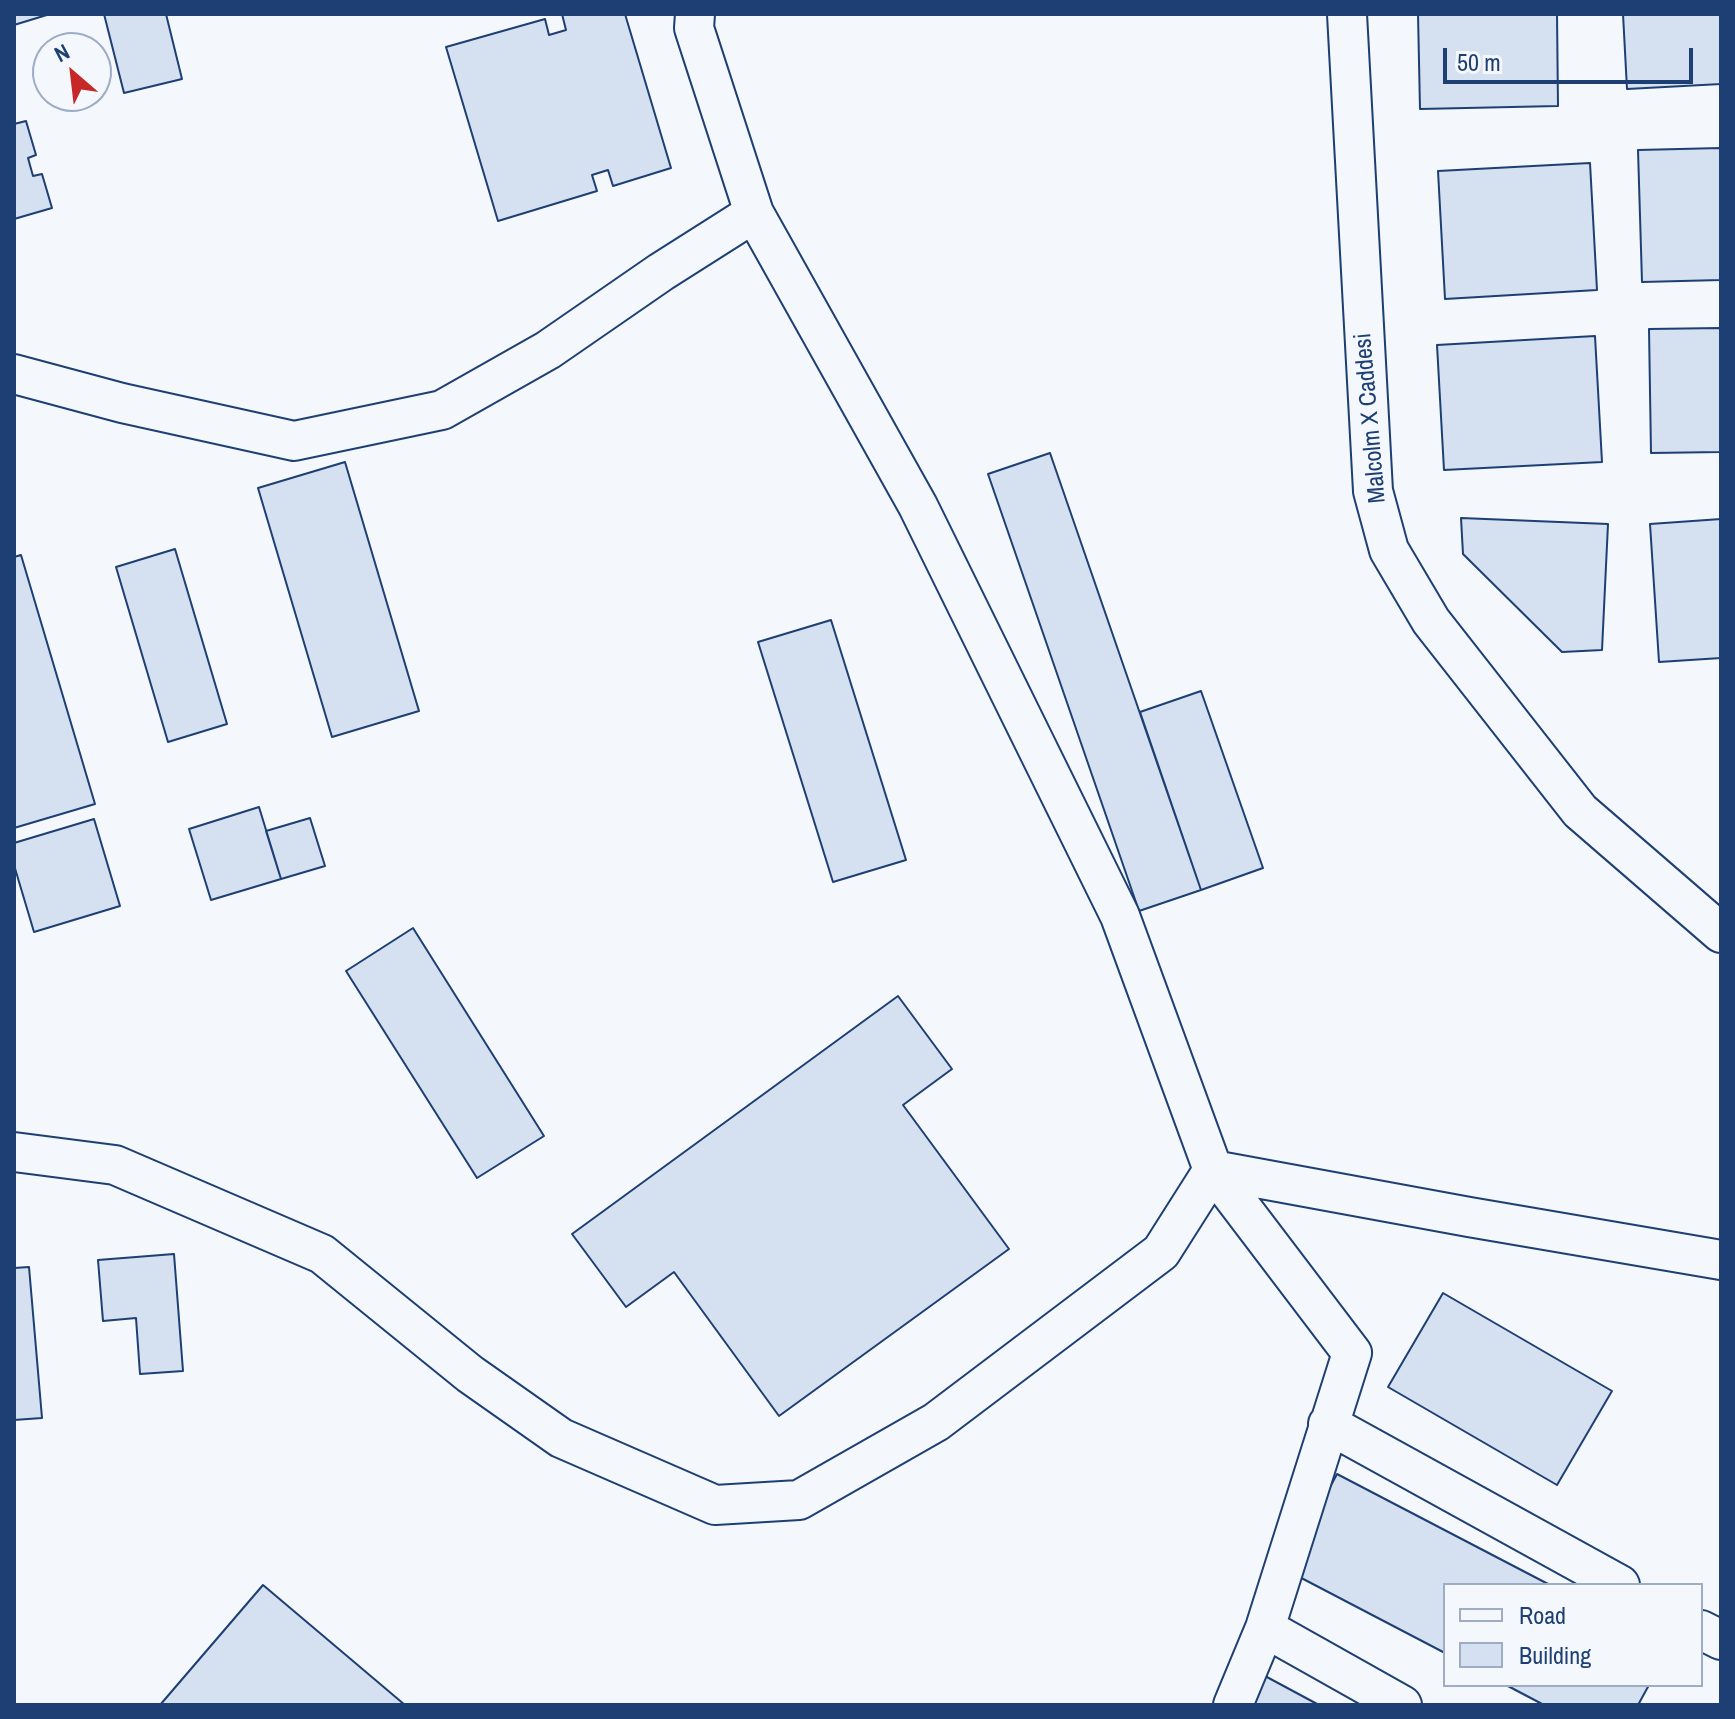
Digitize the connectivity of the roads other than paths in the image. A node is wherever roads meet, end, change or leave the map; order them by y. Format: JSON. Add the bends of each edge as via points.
{"nodes":[{"id":1,"x":695,"y":14,"type":"edge"},
{"id":2,"x":1347,"y":14,"type":"edge"},
{"id":3,"x":754,"y":213,"type":"junction"},
{"id":4,"x":14,"y":374,"type":"edge"},
{"id":5,"x":1721,"y":933,"type":"edge"},
{"id":6,"x":14,"y":1152,"type":"edge"},
{"id":7,"x":1213,"y":1170,"type":"junction"},
{"id":8,"x":1721,"y":1260,"type":"edge"},
{"id":9,"x":1328,"y":1424,"type":"junction"},
{"id":10,"x":1616,"y":1583,"type":"edge"},
{"id":11,"x":1265,"y":1628,"type":"junction"},
{"id":12,"x":1703,"y":1631,"type":"edge"},
{"id":13,"x":1721,"y":1640,"type":"edge"},
{"id":14,"x":1233,"y":1705,"type":"edge"},
{"id":15,"x":1402,"y":1705,"type":"edge"}],
"edges":[{"from":1,"to":3,"type":"street","via":[[694,28]]},
{"from":2,"to":5,"type":"street","name":"Malcolm X Caddesi","via":[[1373,491],[1389,550],[1431,621],[1580,811]]},
{"from":3,"to":4,"type":"street","via":[[548,350],[442,410],[294,441]]},
{"from":3,"to":7,"type":"street","via":[[918,506],[1120,916]]},
{"from":6,"to":7,"type":"street","via":[[115,1165],[322,1254],[470,1374],[561,1438],[715,1505],[799,1500],[936,1422],[1161,1252]]},
{"from":7,"to":8,"type":"street"},
{"from":7,"to":9,"type":"street","via":[[1352,1353]]},
{"from":9,"to":10,"type":"street"},
{"from":9,"to":11,"type":"street"},
{"from":11,"to":14,"type":"street"},
{"from":11,"to":15,"type":"street"},
{"from":12,"to":13,"type":"street"}]}
